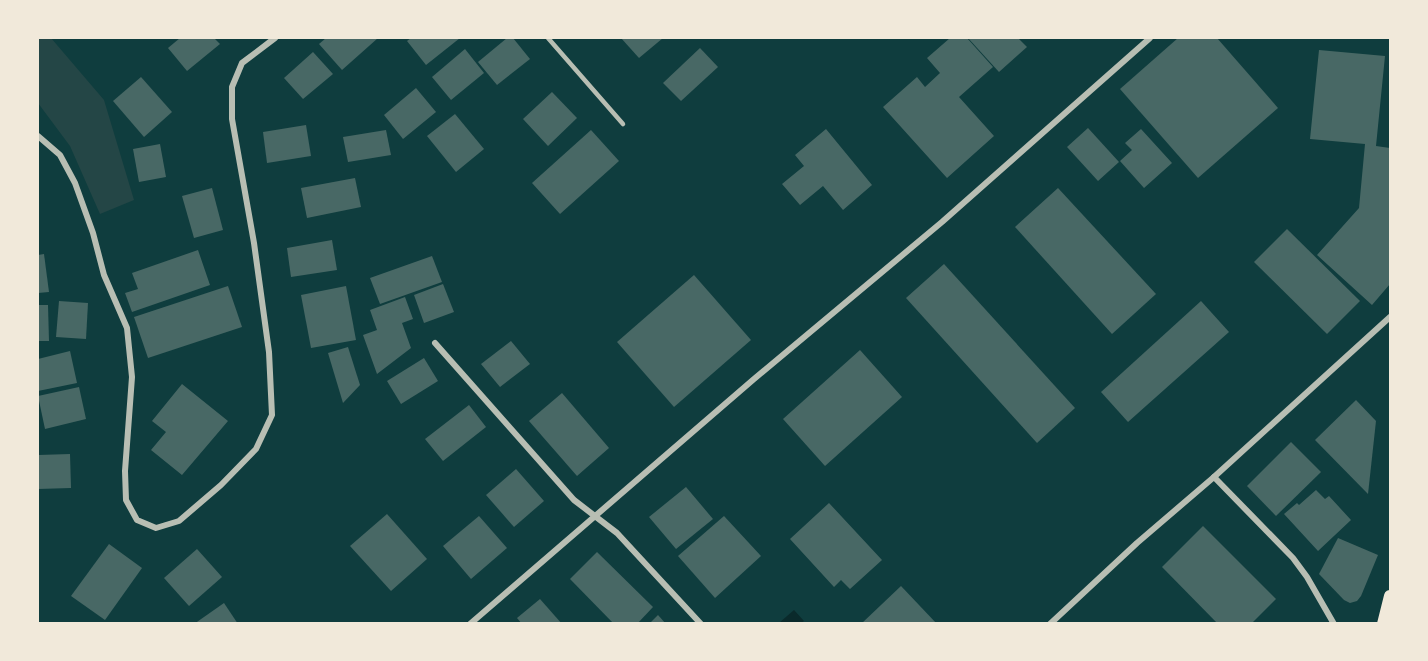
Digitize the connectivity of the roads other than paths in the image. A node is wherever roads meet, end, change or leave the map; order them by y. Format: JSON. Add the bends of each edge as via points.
{"nodes":[{"id":1,"x":275,"y":38,"type":"edge"},
{"id":2,"x":548,"y":38,"type":"edge"},
{"id":3,"x":1150,"y":38,"type":"edge"},
{"id":4,"x":623,"y":124,"type":"dead end"},
{"id":5,"x":38,"y":136,"type":"edge"},
{"id":6,"x":1390,"y":317,"type":"edge"},
{"id":7,"x":435,"y":343,"type":"dead end"},
{"id":8,"x":1214,"y":477,"type":"junction"},
{"id":9,"x":596,"y":516,"type":"junction"},
{"id":10,"x":1390,"y":596,"type":"edge"},
{"id":11,"x":470,"y":624,"type":"edge"},
{"id":12,"x":701,"y":624,"type":"edge"},
{"id":13,"x":1050,"y":624,"type":"edge"},
{"id":14,"x":1334,"y":624,"type":"edge"},
{"id":15,"x":1383,"y":624,"type":"edge"}],
"edges":[{"from":1,"to":5,"type":"street","via":[[242,63],[232,87],[232,119],[269,352],[272,415],[256,449],[179,521],[156,528],[137,520],[126,500],[132,377],[127,328],[104,275],[75,183],[60,155]]},
{"from":2,"to":4,"type":"lane"},
{"from":3,"to":9,"type":"street","via":[[955,211]]},
{"from":6,"to":8,"type":"street"},
{"from":7,"to":9,"type":"street","via":[[574,500]]},
{"from":8,"to":13,"type":"street"},
{"from":8,"to":14,"type":"street","via":[[1293,558]]},
{"from":9,"to":11,"type":"street"},
{"from":9,"to":12,"type":"street","via":[[617,533]]},
{"from":10,"to":15,"type":"main road"}]}
